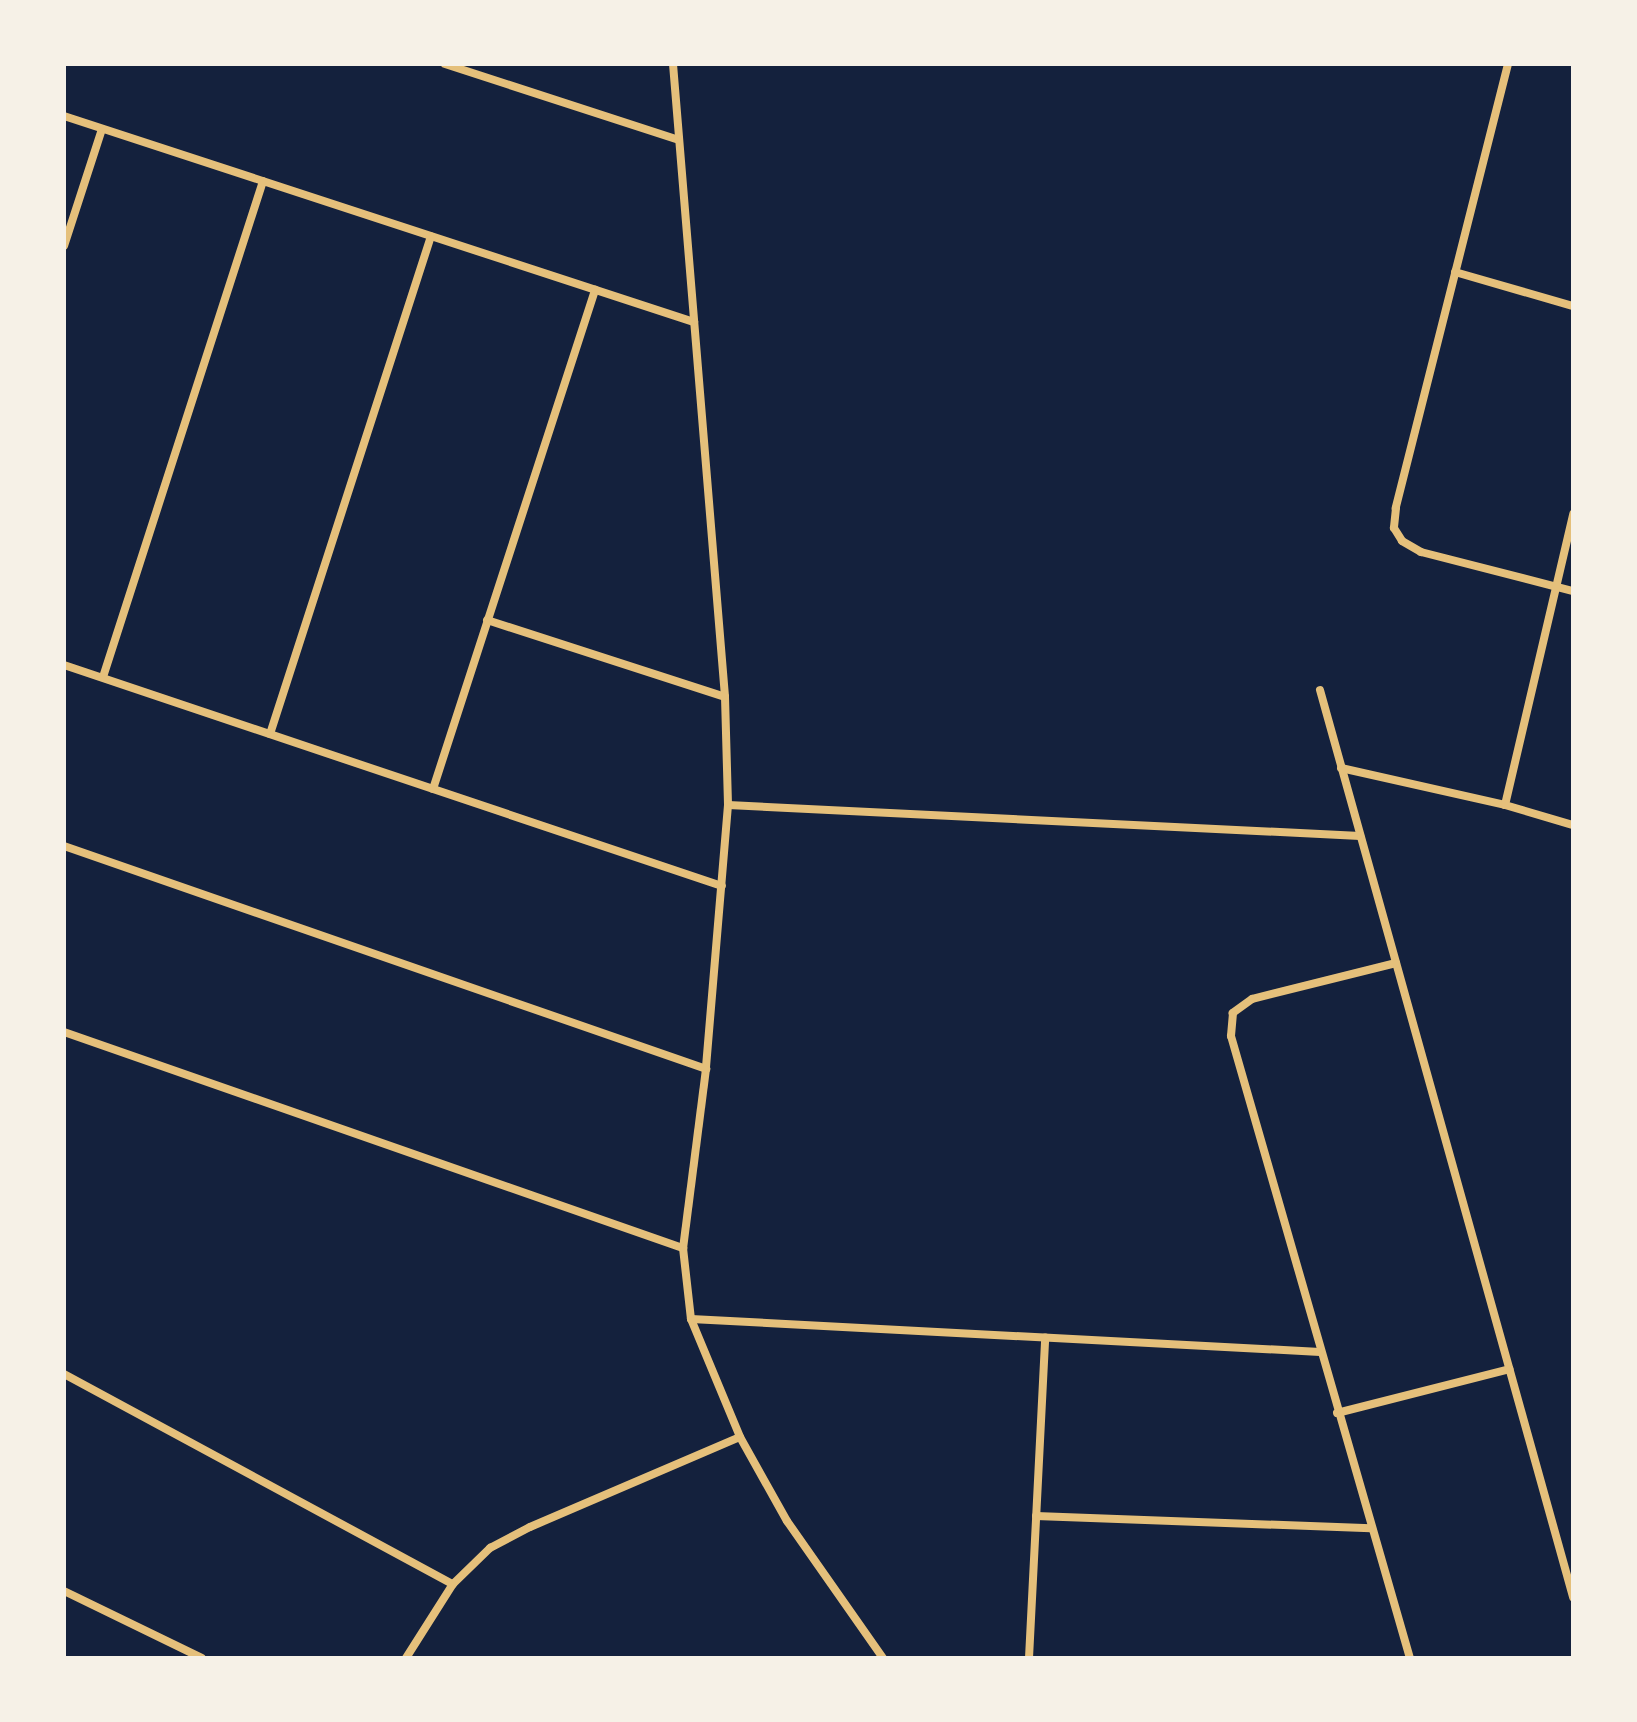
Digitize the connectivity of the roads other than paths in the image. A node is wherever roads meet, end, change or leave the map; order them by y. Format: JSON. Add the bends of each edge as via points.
{"nodes":[{"id":1,"x":445,"y":64,"type":"edge"},
{"id":2,"x":673,"y":64,"type":"edge"},
{"id":3,"x":1508,"y":64,"type":"edge"},
{"id":4,"x":64,"y":116,"type":"edge"},
{"id":5,"x":102,"y":129,"type":"junction"},
{"id":6,"x":679,"y":140,"type":"junction"},
{"id":7,"x":263,"y":181,"type":"junction"},
{"id":8,"x":431,"y":236,"type":"junction"},
{"id":9,"x":64,"y":246,"type":"edge"},
{"id":10,"x":1455,"y":272,"type":"junction"},
{"id":11,"x":595,"y":290,"type":"junction"},
{"id":12,"x":1573,"y":306,"type":"edge"},
{"id":13,"x":694,"y":322,"type":"junction"},
{"id":14,"x":1573,"y":514,"type":"edge"},
{"id":15,"x":1555,"y":586,"type":"junction"},
{"id":16,"x":1573,"y":591,"type":"edge"},
{"id":17,"x":487,"y":620,"type":"junction"},
{"id":18,"x":64,"y":665,"type":"edge"},
{"id":19,"x":103,"y":677,"type":"junction"},
{"id":20,"x":1320,"y":690,"type":"dead end"},
{"id":21,"x":725,"y":697,"type":"junction"},
{"id":22,"x":270,"y":734,"type":"junction"},
{"id":23,"x":1341,"y":768,"type":"junction"},
{"id":24,"x":433,"y":789,"type":"junction"},
{"id":25,"x":728,"y":805,"type":"junction"},
{"id":26,"x":1505,"y":805,"type":"junction"},
{"id":27,"x":1573,"y":825,"type":"edge"},
{"id":28,"x":1360,"y":836,"type":"junction"},
{"id":29,"x":64,"y":846,"type":"edge"},
{"id":30,"x":722,"y":886,"type":"junction"},
{"id":31,"x":1396,"y":963,"type":"junction"},
{"id":32,"x":64,"y":1032,"type":"edge"},
{"id":33,"x":706,"y":1069,"type":"junction"},
{"id":34,"x":683,"y":1248,"type":"junction"},
{"id":35,"x":691,"y":1319,"type":"junction"},
{"id":36,"x":1045,"y":1337,"type":"junction"},
{"id":37,"x":1320,"y":1352,"type":"junction"},
{"id":38,"x":1509,"y":1369,"type":"junction"},
{"id":39,"x":64,"y":1374,"type":"edge"},
{"id":40,"x":1337,"y":1413,"type":"junction"},
{"id":41,"x":740,"y":1437,"type":"junction"},
{"id":42,"x":1036,"y":1516,"type":"junction"},
{"id":43,"x":1371,"y":1528,"type":"junction"},
{"id":44,"x":1570,"y":1579,"type":"edge"},
{"id":45,"x":453,"y":1584,"type":"junction"},
{"id":46,"x":64,"y":1591,"type":"edge"},
{"id":47,"x":1573,"y":1597,"type":"edge"},
{"id":48,"x":202,"y":1658,"type":"edge"},
{"id":49,"x":406,"y":1658,"type":"edge"},
{"id":50,"x":883,"y":1658,"type":"edge"},
{"id":51,"x":1029,"y":1658,"type":"edge"},
{"id":52,"x":1410,"y":1658,"type":"edge"}],
"edges":[{"from":1,"to":6,"type":"street"},
{"from":2,"to":6,"type":"street"},
{"from":3,"to":10,"type":"street"},
{"from":4,"to":5,"type":"street"},
{"from":5,"to":7,"type":"street"},
{"from":5,"to":9,"type":"street"},
{"from":6,"to":13,"type":"street"},
{"from":7,"to":8,"type":"street"},
{"from":7,"to":19,"type":"street"},
{"from":8,"to":11,"type":"street"},
{"from":8,"to":22,"type":"street"},
{"from":10,"to":12,"type":"street"},
{"from":10,"to":15,"type":"street","via":[[1394,528],[1402,541],[1421,552]]},
{"from":11,"to":13,"type":"street"},
{"from":11,"to":17,"type":"street"},
{"from":13,"to":21,"type":"street"},
{"from":14,"to":15,"type":"street"},
{"from":15,"to":16,"type":"street"},
{"from":15,"to":26,"type":"street"},
{"from":17,"to":21,"type":"street"},
{"from":17,"to":24,"type":"street"},
{"from":18,"to":19,"type":"street"},
{"from":19,"to":22,"type":"street"},
{"from":20,"to":23,"type":"street"},
{"from":21,"to":25,"type":"street"},
{"from":22,"to":24,"type":"street"},
{"from":23,"to":26,"type":"street"},
{"from":23,"to":28,"type":"street"},
{"from":24,"to":30,"type":"street"},
{"from":25,"to":28,"type":"street"},
{"from":25,"to":30,"type":"street"},
{"from":26,"to":27,"type":"street"},
{"from":28,"to":31,"type":"street"},
{"from":29,"to":33,"type":"street"},
{"from":30,"to":33,"type":"street"},
{"from":31,"to":37,"type":"street","via":[[1252,999],[1233,1013],[1231,1036]]},
{"from":31,"to":38,"type":"street"},
{"from":32,"to":34,"type":"street"},
{"from":33,"to":34,"type":"street"},
{"from":34,"to":35,"type":"street"},
{"from":35,"to":36,"type":"street"},
{"from":35,"to":41,"type":"street"},
{"from":36,"to":37,"type":"street"},
{"from":36,"to":42,"type":"street"},
{"from":37,"to":40,"type":"street"},
{"from":38,"to":40,"type":"street"},
{"from":38,"to":44,"type":"street"},
{"from":39,"to":45,"type":"street"},
{"from":40,"to":43,"type":"street"},
{"from":41,"to":45,"type":"street","via":[[530,1527],[490,1548]]},
{"from":41,"to":50,"type":"street","via":[[787,1521]]},
{"from":42,"to":43,"type":"street"},
{"from":42,"to":51,"type":"street"},
{"from":43,"to":52,"type":"street"},
{"from":44,"to":47,"type":"street"},
{"from":45,"to":49,"type":"street"},
{"from":46,"to":48,"type":"street"}]}
